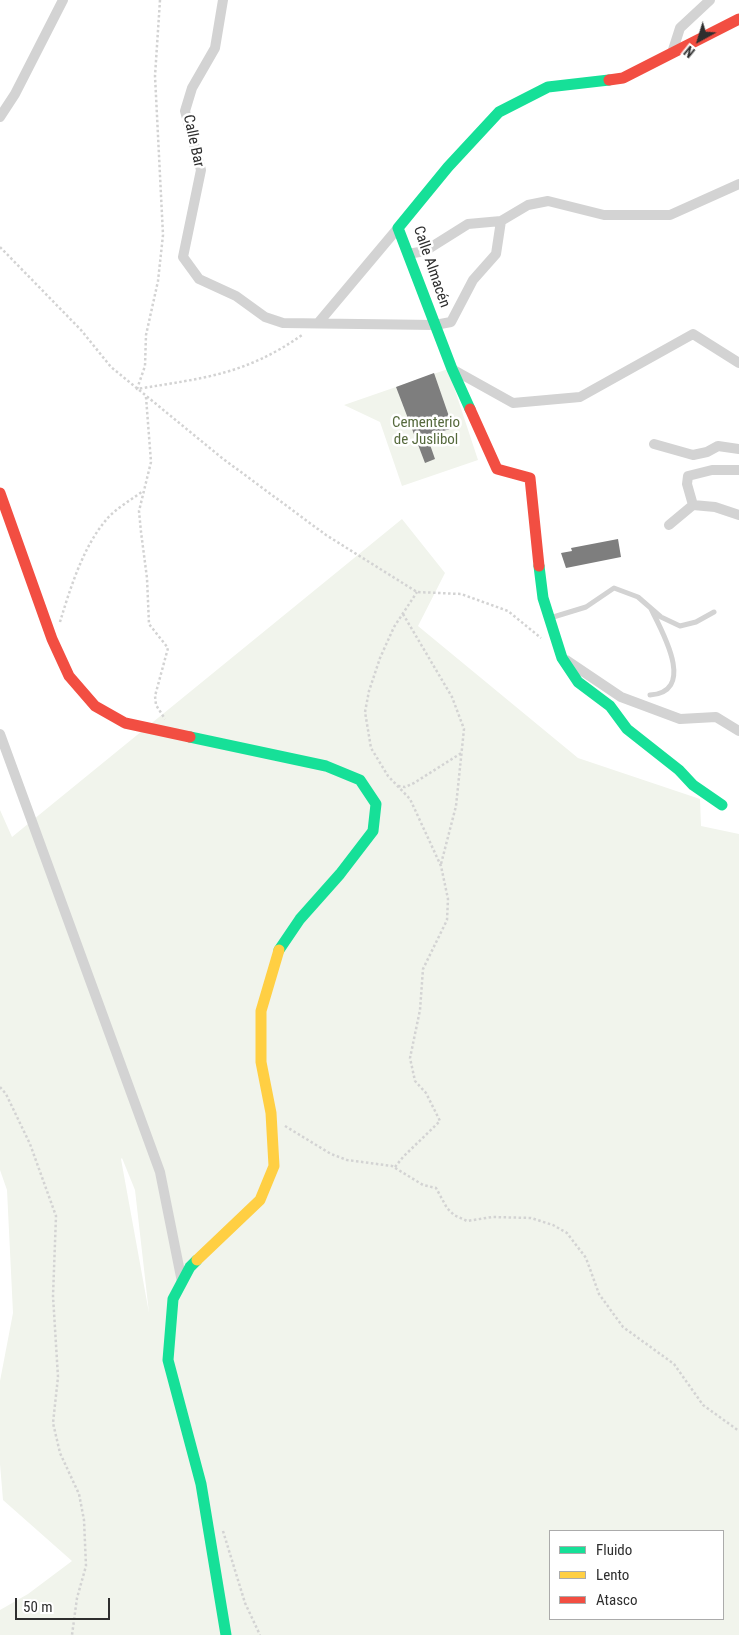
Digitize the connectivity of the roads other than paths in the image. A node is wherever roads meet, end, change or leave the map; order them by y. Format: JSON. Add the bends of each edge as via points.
{"nodes":[{"id":1,"x":63,"y":0,"type":"edge"},
{"id":2,"x":223,"y":0,"type":"edge"},
{"id":3,"x":710,"y":0,"type":"edge"},
{"id":4,"x":739,"y":19,"type":"edge"},
{"id":5,"x":672,"y":53,"type":"junction"},
{"id":6,"x":0,"y":117,"type":"edge"},
{"id":7,"x":739,"y":184,"type":"edge"},
{"id":8,"x":501,"y":221,"type":"junction"},
{"id":9,"x":398,"y":228,"type":"junction"},
{"id":10,"x":408,"y":254,"type":"junction"},
{"id":11,"x":319,"y":322,"type":"junction"},
{"id":12,"x":435,"y":325,"type":"junction"},
{"id":13,"x":739,"y":363,"type":"edge"},
{"id":14,"x":452,"y":369,"type":"junction"},
{"id":15,"x":654,"y":444,"type":"dead end"},
{"id":16,"x":739,"y":450,"type":"edge"},
{"id":17,"x":739,"y":470,"type":"edge"},
{"id":18,"x":0,"y":493,"type":"edge"},
{"id":19,"x":693,"y":504,"type":"junction"},
{"id":20,"x":739,"y":516,"type":"edge"},
{"id":21,"x":669,"y":525,"type":"dead end"},
{"id":22,"x":650,"y":607,"type":"junction"},
{"id":23,"x":714,"y":612,"type":"dead end"},
{"id":24,"x":550,"y":618,"type":"junction"},
{"id":25,"x":562,"y":658,"type":"junction"},
{"id":26,"x":650,"y":695,"type":"dead end"},
{"id":27,"x":739,"y":731,"type":"edge"},
{"id":28,"x":0,"y":734,"type":"edge"},
{"id":29,"x":722,"y":806,"type":"dead end"},
{"id":30,"x":182,"y":1282,"type":"junction"},
{"id":31,"x":226,"y":1635,"type":"edge"}],
"edges":[{"from":1,"to":6,"type":"street"},
{"from":2,"to":11,"type":"street","name":"Calle Bar","via":[[215,48],[192,88],[185,111],[201,170],[183,257],[199,279],[236,296],[265,317],[283,324]]},
{"from":3,"to":5,"type":"street","via":[[680,28]]},
{"from":4,"to":5,"type":"street","name":"Calle Almacén"},
{"from":5,"to":9,"type":"street","name":"Calle Almacén","via":[[624,78],[548,87],[498,112]]},
{"from":7,"to":8,"type":"street","via":[[670,215],[604,215],[548,202],[528,205]]},
{"from":8,"to":10,"type":"street","via":[[468,224],[425,251]]},
{"from":8,"to":12,"type":"street","via":[[496,254],[473,280],[451,322]]},
{"from":9,"to":10,"type":"street","name":"Calle Almacén"},
{"from":9,"to":11,"type":"street"},
{"from":10,"to":12,"type":"street","name":"Calle Almacén"},
{"from":11,"to":12,"type":"street"},
{"from":12,"to":14,"type":"street","name":"Calle Almacén"},
{"from":13,"to":14,"type":"street","via":[[693,334],[580,397],[513,403]]},
{"from":14,"to":24,"type":"street","name":"Calle Almacén","via":[[497,469],[530,478],[543,598]]},
{"from":15,"to":16,"type":"street","via":[[693,455],[718,446]]},
{"from":17,"to":19,"type":"street","via":[[712,470],[688,476]]},
{"from":18,"to":30,"type":"street","via":[[52,639],[69,676],[95,706],[125,723],[326,766],[360,780],[376,804],[373,831],[300,919],[279,950],[261,1011],[261,1062],[272,1121],[274,1166],[260,1200],[190,1267]]},
{"from":19,"to":20,"type":"street","via":[[715,507]]},
{"from":19,"to":21,"type":"street"},
{"from":22,"to":23,"type":"lane","via":[[672,624],[680,626]]},
{"from":22,"to":24,"type":"lane","via":[[638,597],[614,588],[586,608]]},
{"from":22,"to":26,"type":"lane","via":[[673,659],[673,675],[668,688],[663,693]]},
{"from":24,"to":25,"type":"street","name":"Calle Almacén"},
{"from":25,"to":27,"type":"street","via":[[621,697],[680,719],[716,717]]},
{"from":25,"to":29,"type":"street","name":"Calle Almacén","via":[[578,682],[610,706],[627,729]]},
{"from":28,"to":30,"type":"street","via":[[160,1172]]},
{"from":30,"to":31,"type":"street","via":[[173,1299],[168,1360],[201,1484]]}]}
